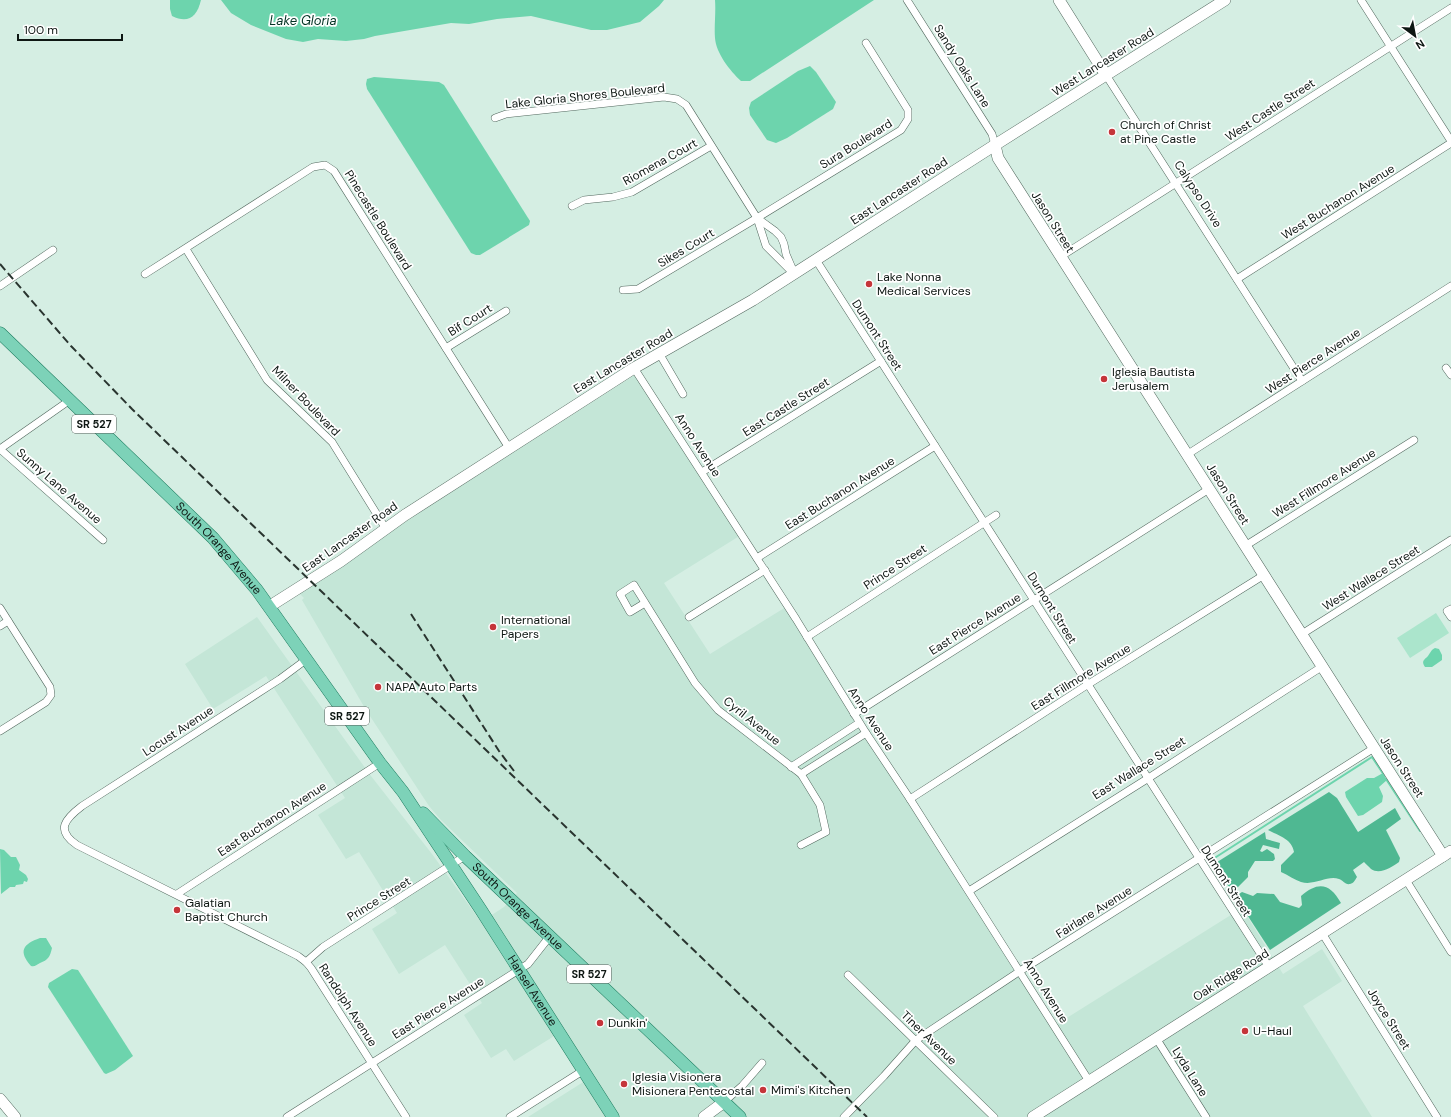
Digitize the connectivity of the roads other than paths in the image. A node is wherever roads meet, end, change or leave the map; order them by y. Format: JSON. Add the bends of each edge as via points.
{"nodes":[{"id":1,"x":907,"y":0,"type":"edge"},
{"id":2,"x":1059,"y":0,"type":"edge"},
{"id":3,"x":1226,"y":0,"type":"edge"},
{"id":4,"x":1361,"y":0,"type":"edge"},
{"id":5,"x":1451,"y":8,"type":"edge"},
{"id":6,"x":866,"y":43,"type":"dead end"},
{"id":7,"x":1391,"y":46,"type":"junction"},
{"id":8,"x":1106,"y":75,"type":"junction"},
{"id":9,"x":495,"y":118,"type":"dead end"},
{"id":10,"x":1451,"y":142,"type":"edge"},
{"id":11,"x":994,"y":145,"type":"junction"},
{"id":12,"x":711,"y":146,"type":"junction"},
{"id":13,"x":1176,"y":183,"type":"junction"},
{"id":14,"x":572,"y":206,"type":"dead end"},
{"id":15,"x":758,"y":218,"type":"junction"},
{"id":16,"x":775,"y":231,"type":"junction"},
{"id":17,"x":763,"y":239,"type":"junction"},
{"id":18,"x":186,"y":249,"type":"junction"},
{"id":19,"x":53,"y":250,"type":"dead end"},
{"id":20,"x":1060,"y":257,"type":"junction"},
{"id":21,"x":816,"y":260,"type":"junction"},
{"id":22,"x":146,"y":274,"type":"dead end"},
{"id":23,"x":794,"y":274,"type":"junction"},
{"id":24,"x":1237,"y":279,"type":"junction"},
{"id":25,"x":0,"y":286,"type":"edge"},
{"id":26,"x":1451,"y":286,"type":"edge"},
{"id":27,"x":623,"y":290,"type":"dead end"},
{"id":28,"x":506,"y":311,"type":"dead end"},
{"id":29,"x":0,"y":333,"type":"edge"},
{"id":30,"x":446,"y":348,"type":"junction"},
{"id":31,"x":660,"y":353,"type":"junction"},
{"id":32,"x":881,"y":361,"type":"junction"},
{"id":33,"x":634,"y":368,"type":"junction"},
{"id":34,"x":1446,"y":368,"type":"dead end"},
{"id":35,"x":1451,"y":375,"type":"edge"},
{"id":36,"x":1302,"y":381,"type":"junction"},
{"id":37,"x":683,"y":394,"type":"dead end"},
{"id":38,"x":70,"y":400,"type":"junction"},
{"id":39,"x":1414,"y":440,"type":"dead end"},
{"id":40,"x":935,"y":446,"type":"junction"},
{"id":41,"x":509,"y":448,"type":"junction"},
{"id":42,"x":0,"y":449,"type":"edge"},
{"id":43,"x":1188,"y":454,"type":"junction"},
{"id":44,"x":702,"y":472,"type":"junction"},
{"id":45,"x":1209,"y":489,"type":"junction"},
{"id":46,"x":996,"y":516,"type":"dead end"},
{"id":47,"x":984,"y":523,"type":"junction"},
{"id":48,"x":386,"y":528,"type":"junction"},
{"id":49,"x":103,"y":540,"type":"dead end"},
{"id":50,"x":1451,"y":540,"type":"edge"},
{"id":51,"x":1245,"y":546,"type":"junction"},
{"id":52,"x":757,"y":558,"type":"junction"},
{"id":53,"x":765,"y":570,"type":"junction"},
{"id":54,"x":1264,"y":575,"type":"junction"},
{"id":55,"x":1034,"y":600,"type":"junction"},
{"id":56,"x":645,"y":603,"type":"dead end"},
{"id":57,"x":270,"y":606,"type":"junction"},
{"id":58,"x":0,"y":608,"type":"edge"},
{"id":59,"x":689,"y":617,"type":"dead end"},
{"id":60,"x":8,"y":621,"type":"junction"},
{"id":61,"x":0,"y":626,"type":"edge"},
{"id":62,"x":1302,"y":634,"type":"junction"},
{"id":63,"x":807,"y":637,"type":"junction"},
{"id":64,"x":307,"y":659,"type":"junction"},
{"id":65,"x":1323,"y":666,"type":"junction"},
{"id":66,"x":1088,"y":686,"type":"junction"},
{"id":67,"x":854,"y":714,"type":"junction"},
{"id":68,"x":859,"y":723,"type":"junction"},
{"id":69,"x":0,"y":731,"type":"edge"},
{"id":70,"x":846,"y":731,"type":"junction"},
{"id":71,"x":866,"y":733,"type":"junction"},
{"id":72,"x":854,"y":740,"type":"junction"},
{"id":73,"x":1374,"y":748,"type":"junction"},
{"id":74,"x":380,"y":763,"type":"junction"},
{"id":75,"x":792,"y":766,"type":"junction"},
{"id":76,"x":801,"y":774,"type":"junction"},
{"id":77,"x":1147,"y":779,"type":"junction"},
{"id":78,"x":403,"y":792,"type":"junction"},
{"id":79,"x":910,"y":799,"type":"junction"},
{"id":80,"x":65,"y":825,"type":"joint"},
{"id":81,"x":801,"y":845,"type":"dead end"},
{"id":82,"x":1447,"y":853,"type":"edge"},
{"id":83,"x":465,"y":856,"type":"junction"},
{"id":84,"x":1199,"y":858,"type":"junction"},
{"id":85,"x":451,"y":866,"type":"junction"},
{"id":86,"x":1406,"y":880,"type":"junction"},
{"id":87,"x":969,"y":891,"type":"junction"},
{"id":88,"x":177,"y":894,"type":"junction"},
{"id":89,"x":1322,"y":933,"type":"junction"},
{"id":90,"x":550,"y":936,"type":"junction"},
{"id":91,"x":1451,"y":952,"type":"edge"},
{"id":92,"x":306,"y":962,"type":"junction"},
{"id":93,"x":1269,"y":967,"type":"junction"},
{"id":94,"x":520,"y":970,"type":"junction"},
{"id":95,"x":1020,"y":971,"type":"junction"},
{"id":96,"x":848,"y":975,"type":"dead end"},
{"id":97,"x":1156,"y":1038,"type":"junction"},
{"id":98,"x":916,"y":1040,"type":"junction"},
{"id":99,"x":372,"y":1063,"type":"junction"},
{"id":100,"x":762,"y":1063,"type":"dead end"},
{"id":101,"x":584,"y":1070,"type":"junction"},
{"id":102,"x":1090,"y":1081,"type":"junction"},
{"id":103,"x":0,"y":1098,"type":"edge"},
{"id":104,"x":724,"y":1102,"type":"junction"},
{"id":105,"x":15,"y":1117,"type":"edge"},
{"id":106,"x":287,"y":1117,"type":"edge"},
{"id":107,"x":406,"y":1117,"type":"edge"},
{"id":108,"x":510,"y":1117,"type":"edge"},
{"id":109,"x":613,"y":1117,"type":"edge"},
{"id":110,"x":704,"y":1117,"type":"edge"},
{"id":111,"x":740,"y":1117,"type":"edge"},
{"id":112,"x":844,"y":1117,"type":"edge"},
{"id":113,"x":994,"y":1117,"type":"edge"},
{"id":114,"x":1033,"y":1117,"type":"edge"},
{"id":115,"x":1206,"y":1117,"type":"edge"},
{"id":116,"x":1437,"y":1117,"type":"edge"}],
"edges":[{"from":1,"to":11,"type":"street","name":"Sandy Oaks Lane","via":[[992,134]]},
{"from":2,"to":8,"type":"street","name":"Calypso Drive"},
{"from":3,"to":8,"type":"street","name":"West Lancaster Road"},
{"from":4,"to":7,"type":"street"},
{"from":5,"to":7,"type":"street","name":"West Castle Street"},
{"from":6,"to":15,"type":"street","name":"Sura Boulevard","via":[[908,110],[905,124],[900,130]]},
{"from":7,"to":10,"type":"street"},
{"from":7,"to":13,"type":"street","name":"West Castle Street"},
{"from":8,"to":11,"type":"street","name":"West Lancaster Road"},
{"from":8,"to":13,"type":"street","name":"Calypso Drive"},
{"from":9,"to":12,"type":"street","name":"Lake Gloria Shores Boulevard","via":[[506,114],[671,97],[686,105]]},
{"from":10,"to":24,"type":"street","name":"West Buchanon Avenue"},
{"from":11,"to":20,"type":"street","name":"Jason Street","via":[[998,158]]},
{"from":11,"to":21,"type":"street","name":"East Lancaster Road"},
{"from":12,"to":14,"type":"street","name":"Riomena Court","via":[[632,192],[584,200]]},
{"from":12,"to":15,"type":"street","name":"Lake Gloria Shores Boulevard"},
{"from":13,"to":20,"type":"street","name":"West Castle Street"},
{"from":13,"to":24,"type":"street","name":"Calypso Drive"},
{"from":15,"to":16,"type":"street","name":"Lake Gloria Shores Boulevard"},
{"from":15,"to":17,"type":"street","name":"Lake Gloria Shores Boulevard"},
{"from":15,"to":27,"type":"street","name":"Sikes Court","via":[[638,289]]},
{"from":16,"to":17,"type":"street"},
{"from":16,"to":23,"type":"street","name":"Lake Gloria Shores Boulevard","via":[[783,240]]},
{"from":17,"to":23,"type":"street","name":"Lake Gloria Shores Boulevard","via":[[768,249]]},
{"from":18,"to":22,"type":"street","name":"Pinecastle Boulevard"},
{"from":18,"to":30,"type":"street","name":"Pinecastle Boulevard","via":[[313,167],[325,165],[334,171]]},
{"from":18,"to":48,"type":"street","name":"Milner Boulevard","via":[[267,380],[332,442]]},
{"from":19,"to":25,"type":"street"},
{"from":20,"to":43,"type":"street","name":"Jason Street"},
{"from":21,"to":23,"type":"street","name":"East Lancaster Road"},
{"from":21,"to":32,"type":"street","name":"Dumont Street"},
{"from":23,"to":31,"type":"street","name":"East Lancaster Road"},
{"from":24,"to":36,"type":"street","name":"Calypso Drive"},
{"from":26,"to":36,"type":"street","name":"West Pierce Avenue"},
{"from":28,"to":30,"type":"street","name":"Bif Court"},
{"from":29,"to":38,"type":"main road","name":"South Orange Avenue","number":"SR 527"},
{"from":30,"to":41,"type":"street","name":"Pinecastle Boulevard"},
{"from":31,"to":33,"type":"street","name":"East Lancaster Road"},
{"from":31,"to":37,"type":"street"},
{"from":32,"to":40,"type":"street","name":"Dumont Street"},
{"from":32,"to":44,"type":"street","name":"East Castle Street"},
{"from":33,"to":41,"type":"street","name":"East Lancaster Road"},
{"from":33,"to":44,"type":"street","name":"Anno Avenue"},
{"from":34,"to":35,"type":"street"},
{"from":36,"to":43,"type":"street","name":"West Pierce Avenue"},
{"from":38,"to":42,"type":"street"},
{"from":38,"to":57,"type":"main road","name":"South Orange Avenue","number":"SR 527","via":[[213,538]]},
{"from":39,"to":51,"type":"street","name":"West Fillmore Avenue"},
{"from":40,"to":47,"type":"street","name":"Dumont Street"},
{"from":40,"to":52,"type":"street","name":"East Buchanon Avenue"},
{"from":41,"to":48,"type":"street","name":"East Lancaster Road"},
{"from":42,"to":49,"type":"street","name":"Sunny Lane Avenue"},
{"from":43,"to":45,"type":"street","name":"Jason Street"},
{"from":44,"to":52,"type":"street","name":"Anno Avenue"},
{"from":45,"to":51,"type":"street","name":"Jason Street"},
{"from":45,"to":55,"type":"street","name":"East Pierce Avenue"},
{"from":46,"to":47,"type":"street","name":"Prince Street"},
{"from":47,"to":55,"type":"street","name":"Dumont Street"},
{"from":47,"to":63,"type":"street","name":"Prince Street"},
{"from":48,"to":57,"type":"street","name":"East Lancaster Road","via":[[341,561]]},
{"from":50,"to":62,"type":"street","name":"West Wallace Street"},
{"from":51,"to":54,"type":"street","name":"Jason Street"},
{"from":52,"to":53,"type":"street","name":"Anno Avenue"},
{"from":53,"to":59,"type":"street"},
{"from":53,"to":63,"type":"street","name":"Anno Avenue"},
{"from":54,"to":62,"type":"street","name":"Jason Street"},
{"from":54,"to":66,"type":"street","name":"East Fillmore Avenue"},
{"from":55,"to":66,"type":"street","name":"Dumont Street"},
{"from":55,"to":67,"type":"street","name":"East Pierce Avenue"},
{"from":56,"to":75,"type":"street","name":"Cyril Avenue","via":[[695,683],[718,710]]},
{"from":57,"to":64,"type":"main road","name":"South Orange Avenue","number":"SR 527"},
{"from":58,"to":60,"type":"street"},
{"from":60,"to":61,"type":"street"},
{"from":60,"to":69,"type":"street","via":[[50,687],[51,695],[46,702]]},
{"from":62,"to":65,"type":"street","name":"Jason Street"},
{"from":63,"to":67,"type":"street","name":"Anno Avenue"},
{"from":64,"to":74,"type":"main road","name":"South Orange Avenue","number":"SR 527"},
{"from":64,"to":80,"type":"street","name":"Locust Avenue","via":[[274,683],[82,806],[67,818]]},
{"from":65,"to":73,"type":"street","name":"Jason Street"},
{"from":65,"to":77,"type":"street","name":"East Wallace Street"},
{"from":66,"to":77,"type":"street","name":"Dumont Street"},
{"from":66,"to":79,"type":"street","name":"East Fillmore Avenue"},
{"from":67,"to":68,"type":"street","name":"Anno Avenue"},
{"from":68,"to":70,"type":"street"},
{"from":68,"to":71,"type":"street","name":"Anno Avenue"},
{"from":70,"to":72,"type":"street"},
{"from":70,"to":75,"type":"street"},
{"from":71,"to":72,"type":"street"},
{"from":71,"to":79,"type":"street","name":"Anno Avenue"},
{"from":72,"to":76,"type":"street"},
{"from":73,"to":82,"type":"street","name":"Jason Street"},
{"from":73,"to":84,"type":"street","name":"Fairlane Avenue"},
{"from":74,"to":78,"type":"main road","name":"South Orange Avenue","number":"SR 527"},
{"from":74,"to":88,"type":"street","name":"East Buchanon Avenue"},
{"from":75,"to":76,"type":"street","name":"Cyril Avenue"},
{"from":76,"to":81,"type":"street","name":"Cyril Avenue","via":[[820,805],[826,832]]},
{"from":77,"to":84,"type":"street","name":"Dumont Street"},
{"from":77,"to":87,"type":"street","name":"East Wallace Street"},
{"from":78,"to":83,"type":"main road","name":"South Orange Avenue","number":"SR 527"},
{"from":78,"to":85,"type":"main road","name":"South Orange Avenue","number":"SR 527"},
{"from":79,"to":87,"type":"street","name":"Anno Avenue"},
{"from":80,"to":88,"type":"street","name":"Randolph Avenue","via":[[66,835],[78,845]]},
{"from":82,"to":86,"type":"street","name":"Oak Ridge Road"},
{"from":83,"to":85,"type":"street","name":"Prince Street"},
{"from":83,"to":90,"type":"main road","name":"South Orange Avenue","number":"SR 527"},
{"from":84,"to":93,"type":"street","name":"Dumont Street"},
{"from":84,"to":95,"type":"street","name":"Fairlane Avenue"},
{"from":85,"to":92,"type":"street","name":"Prince Street","via":[[323,947]]},
{"from":85,"to":94,"type":"main road","name":"Hansel Avenue","number":"SR 527"},
{"from":86,"to":89,"type":"street","name":"Oak Ridge Road"},
{"from":86,"to":91,"type":"street"},
{"from":87,"to":95,"type":"street","name":"Anno Avenue"},
{"from":88,"to":92,"type":"street","name":"Randolph Avenue"},
{"from":89,"to":93,"type":"street","name":"Oak Ridge Road"},
{"from":89,"to":116,"type":"street","name":"Joyce Street"},
{"from":90,"to":94,"type":"street","name":"East Pierce Avenue","via":[[528,964]]},
{"from":90,"to":104,"type":"main road","name":"South Orange Avenue","number":"SR 527"},
{"from":92,"to":99,"type":"street","name":"Randolph Avenue"},
{"from":93,"to":97,"type":"street","name":"Oak Ridge Road"},
{"from":94,"to":99,"type":"street","name":"East Pierce Avenue"},
{"from":94,"to":101,"type":"main road","name":"Hansel Avenue","number":"SR 527"},
{"from":95,"to":98,"type":"street","name":"Fairlane Avenue"},
{"from":95,"to":102,"type":"street","name":"Anno Avenue"},
{"from":96,"to":98,"type":"street","name":"Tiner Avenue"},
{"from":97,"to":102,"type":"street","name":"Oak Ridge Road"},
{"from":97,"to":115,"type":"street","name":"Lyda Lane"},
{"from":98,"to":112,"type":"street","name":"Fairlane Avenue"},
{"from":98,"to":113,"type":"street","name":"Tiner Avenue"},
{"from":99,"to":106,"type":"street","name":"East Pierce Avenue"},
{"from":99,"to":107,"type":"street","name":"Randolph Avenue"},
{"from":100,"to":104,"type":"street"},
{"from":101,"to":108,"type":"street"},
{"from":101,"to":109,"type":"main road","name":"Hansel Avenue","number":"SR 527"},
{"from":102,"to":114,"type":"street","name":"Oak Ridge Road"},
{"from":103,"to":105,"type":"street"},
{"from":104,"to":110,"type":"street"},
{"from":104,"to":111,"type":"main road","name":"South Orange Avenue","number":"SR 527"}]}
